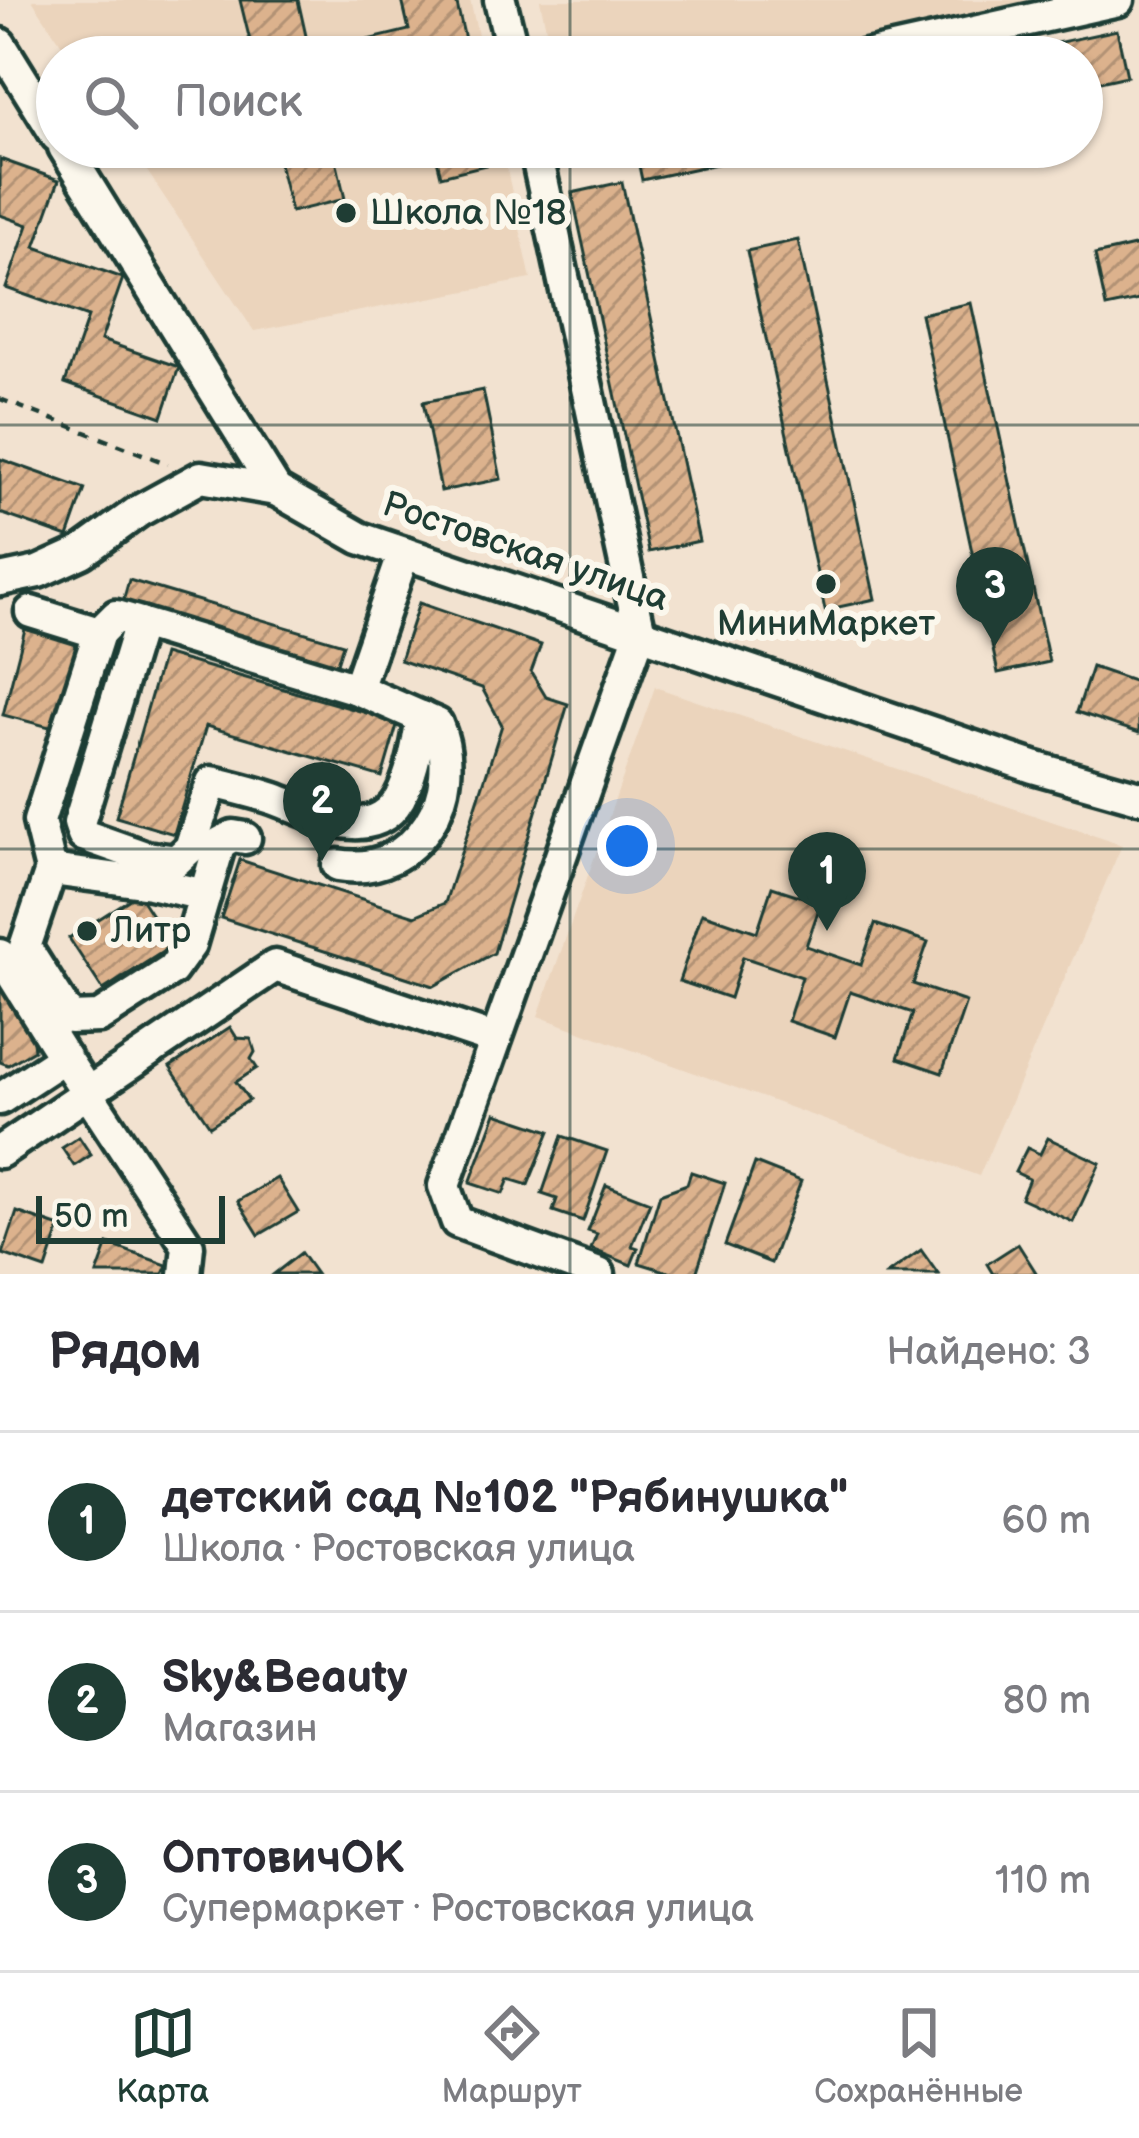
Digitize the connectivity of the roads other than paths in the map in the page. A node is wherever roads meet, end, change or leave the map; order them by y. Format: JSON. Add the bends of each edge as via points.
{"nodes":[{"id":1,"x":500,"y":0,"type":"edge"},
{"id":2,"x":1118,"y":0,"type":"edge"},
{"id":3,"x":509,"y":36,"type":"edge"},
{"id":4,"x":956,"y":36,"type":"edge"},
{"id":5,"x":0,"y":44,"type":"edge"},
{"id":6,"x":36,"y":102,"type":"edge"},
{"id":7,"x":77,"y":168,"type":"edge"},
{"id":8,"x":540,"y":168,"type":"edge"},
{"id":9,"x":276,"y":490,"type":"junction"},
{"id":10,"x":404,"y":553,"type":"junction"},
{"id":11,"x":0,"y":580,"type":"edge"},
{"id":12,"x":31,"y":612,"type":"dead end"},
{"id":13,"x":140,"y":623,"type":"junction"},
{"id":14,"x":100,"y":633,"type":"junction"},
{"id":15,"x":640,"y":633,"type":"junction"},
{"id":16,"x":358,"y":689,"type":"junction"},
{"id":17,"x":422,"y":717,"type":"junction"},
{"id":18,"x":1139,"y":797,"type":"edge"},
{"id":19,"x":245,"y":838,"type":"dead end"},
{"id":20,"x":338,"y":865,"type":"dead end"},
{"id":21,"x":51,"y":870,"type":"junction"},
{"id":22,"x":205,"y":895,"type":"junction"},
{"id":23,"x":0,"y":955,"type":"edge"},
{"id":24,"x":493,"y":1039,"type":"junction"},
{"id":25,"x":64,"y":1057,"type":"junction"},
{"id":26,"x":88,"y":1090,"type":"junction"},
{"id":27,"x":0,"y":1099,"type":"edge"},
{"id":28,"x":0,"y":1152,"type":"edge"},
{"id":29,"x":185,"y":1274,"type":"edge"},
{"id":30,"x":599,"y":1274,"type":"edge"}],
"edges":[{"from":1,"to":3,"type":"street"},
{"from":2,"to":4,"type":"street"},
{"from":5,"to":6,"type":"street"},
{"from":7,"to":9,"type":"street","name":"Ростовская улица"},
{"from":8,"to":15,"type":"street"},
{"from":9,"to":10,"type":"street","name":"Ростовская улица"},
{"from":9,"to":11,"type":"street","via":[[201,477],[82,552]]},
{"from":10,"to":15,"type":"street","name":"Ростовская улица"},
{"from":10,"to":16,"type":"street"},
{"from":12,"to":14,"type":"street"},
{"from":13,"to":14,"type":"street","via":[[116,616]]},
{"from":13,"to":16,"type":"street"},
{"from":13,"to":17,"type":"street","via":[[79,824],[83,835],[145,857],[176,861],[190,848],[212,782],[333,822],[384,817],[403,794]]},
{"from":14,"to":21,"type":"street","via":[[39,820]]},
{"from":15,"to":18,"type":"street","name":"Ростовская улица"},
{"from":15,"to":24,"type":"street"},
{"from":16,"to":17,"type":"street"},
{"from":17,"to":20,"type":"street","via":[[436,724],[446,745],[428,827],[390,860]]},
{"from":19,"to":22,"type":"street","via":[[220,843]]},
{"from":21,"to":22,"type":"street"},
{"from":21,"to":22,"type":"street","via":[[26,947],[70,1018],[99,1017],[172,970],[190,945]]},
{"from":23,"to":25,"type":"street"},
{"from":24,"to":26,"type":"street","via":[[275,966]]},
{"from":24,"to":30,"type":"street","via":[[444,1186],[457,1222]]},
{"from":25,"to":26,"type":"street"},
{"from":25,"to":27,"type":"street"},
{"from":26,"to":28,"type":"street"},
{"from":26,"to":29,"type":"street","via":[[188,1246]]}]}
